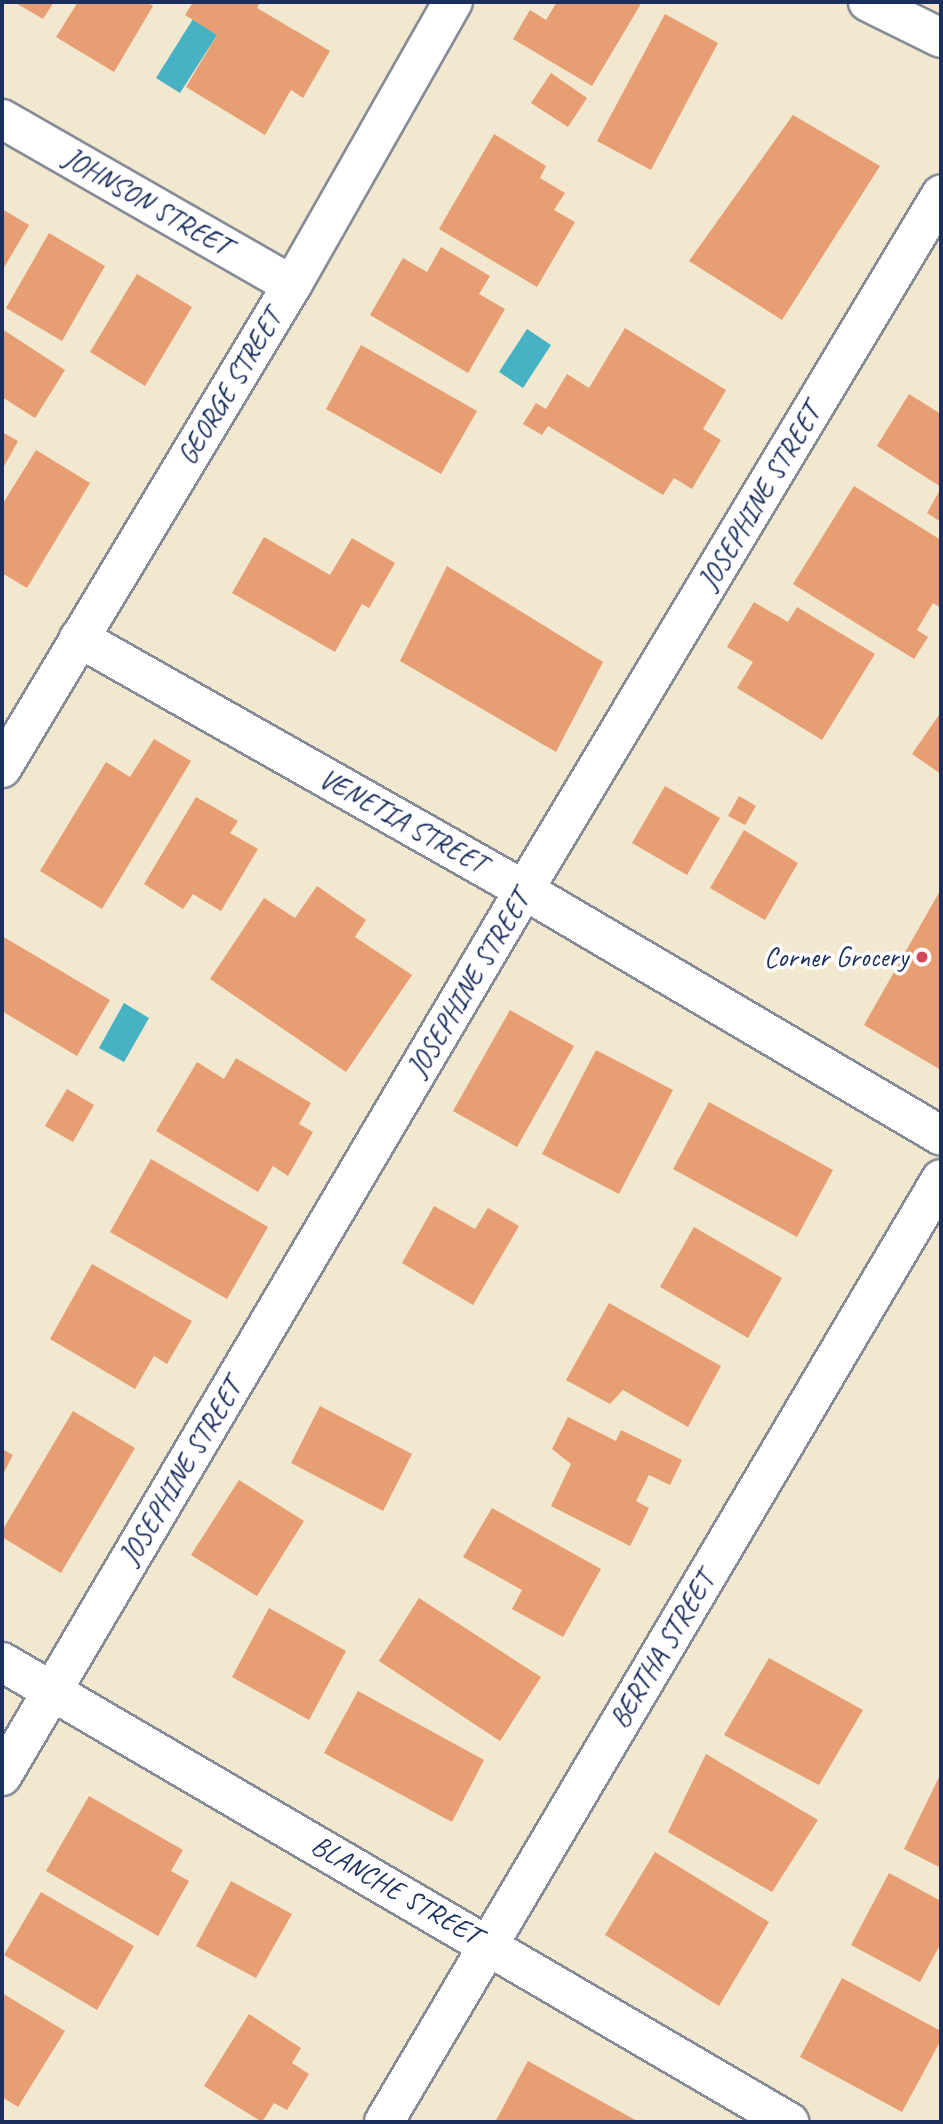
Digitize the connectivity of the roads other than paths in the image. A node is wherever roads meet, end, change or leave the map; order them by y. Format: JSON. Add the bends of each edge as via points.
{"nodes":[{"id":1,"x":453,"y":2,"type":"edge"},
{"id":2,"x":868,"y":2,"type":"edge"},
{"id":3,"x":941,"y":38,"type":"edge"},
{"id":4,"x":2,"y":118,"type":"edge"},
{"id":5,"x":939,"y":203,"type":"edge"},
{"id":6,"x":292,"y":285,"type":"junction"},
{"id":7,"x":79,"y":638,"type":"junction"},
{"id":8,"x":14,"y":717,"type":"edge"},
{"id":9,"x":2,"y":768,"type":"edge"},
{"id":10,"x":524,"y":890,"type":"junction"},
{"id":11,"x":941,"y":1136,"type":"edge"},
{"id":12,"x":941,"y":1179,"type":"edge"},
{"id":13,"x":2,"y":1662,"type":"edge"},
{"id":14,"x":51,"y":1692,"type":"junction"},
{"id":15,"x":2,"y":1776,"type":"edge"},
{"id":16,"x":488,"y":1943,"type":"junction"},
{"id":17,"x":384,"y":2122,"type":"edge"},
{"id":18,"x":789,"y":2122,"type":"edge"}],
"edges":[{"from":1,"to":6,"type":"street","name":"GEORGE STREET"},
{"from":2,"to":3,"type":"street"},
{"from":4,"to":6,"type":"street","name":"JOHNSON STREET"},
{"from":5,"to":10,"type":"street","name":"JOSEPHINE STREET"},
{"from":6,"to":7,"type":"street","name":"GEORGE STREET"},
{"from":7,"to":8,"type":"street","name":"GEORGE STREET"},
{"from":7,"to":10,"type":"street","name":"VENETIA STREET"},
{"from":8,"to":9,"type":"street","name":"GEORGE STREET"},
{"from":10,"to":11,"type":"street","name":"VENETIA STREET"},
{"from":10,"to":14,"type":"street","name":"JOSEPHINE STREET"},
{"from":12,"to":16,"type":"street","name":"BERTHA STREET"},
{"from":13,"to":14,"type":"street","name":"BLANCHE STREET"},
{"from":14,"to":15,"type":"street","name":"JOSEPHINE STREET"},
{"from":14,"to":16,"type":"street","name":"BLANCHE STREET"},
{"from":16,"to":17,"type":"street","name":"BERTHA STREET"},
{"from":16,"to":18,"type":"street","name":"BLANCHE STREET"}]}
